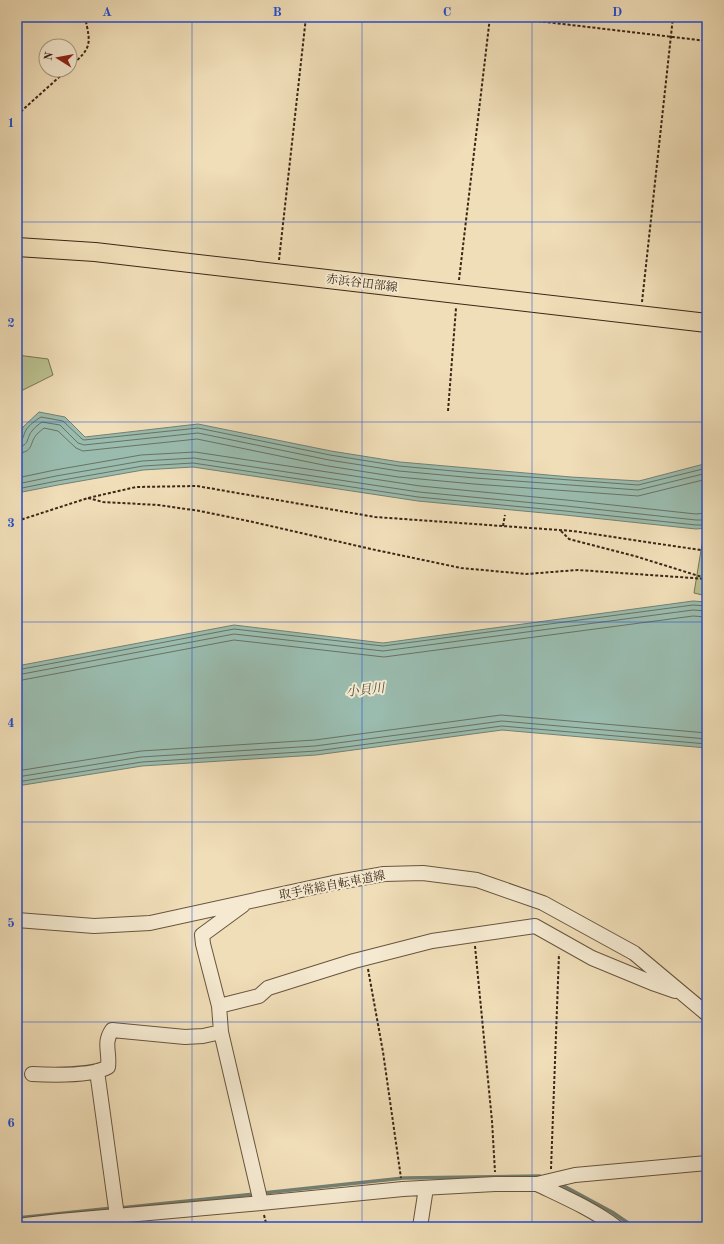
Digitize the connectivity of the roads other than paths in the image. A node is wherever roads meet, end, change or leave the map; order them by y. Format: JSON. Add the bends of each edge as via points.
{"nodes":[{"id":1,"x":17,"y":246,"type":"edge"},
{"id":2,"x":707,"y":323,"type":"edge"},
{"id":3,"x":247,"y":902,"type":"junction"},
{"id":4,"x":17,"y":920,"type":"edge"},
{"id":5,"x":679,"y":992,"type":"junction"},
{"id":6,"x":219,"y":1006,"type":"junction"},
{"id":7,"x":707,"y":1014,"type":"edge"},
{"id":8,"x":221,"y":1032,"type":"junction"},
{"id":9,"x":97,"y":1071,"type":"junction"},
{"id":10,"x":32,"y":1074,"type":"dead end"},
{"id":11,"x":707,"y":1163,"type":"edge"},
{"id":12,"x":544,"y":1182,"type":"junction"},
{"id":13,"x":426,"y":1188,"type":"junction"},
{"id":14,"x":261,"y":1203,"type":"junction"},
{"id":15,"x":117,"y":1216,"type":"junction"},
{"id":16,"x":17,"y":1226,"type":"edge"},
{"id":17,"x":420,"y":1227,"type":"edge"},
{"id":18,"x":616,"y":1227,"type":"edge"}],
"edges":[{"from":1,"to":2,"type":"main road","name":"赤浜谷田部線","via":[[95,252]]},
{"from":3,"to":4,"type":"street","name":"取手常総自転車道線","via":[[150,923],[94,926]]},
{"from":3,"to":5,"type":"street","name":"取手常総自転車道線","via":[[384,874],[423,873],[477,880],[550,906],[634,953]]},
{"from":3,"to":6,"type":"street","via":[[202,935]]},
{"from":5,"to":6,"type":"street","via":[[592,958],[535,926],[432,941],[366,958],[268,988],[259,996]]},
{"from":5,"to":7,"type":"street","name":"取手常総自転車道線"},
{"from":6,"to":8,"type":"street"},
{"from":8,"to":9,"type":"street","via":[[185,1037],[112,1030],[107,1037],[108,1067]]},
{"from":8,"to":14,"type":"street"},
{"from":9,"to":10,"type":"street","via":[[61,1075]]},
{"from":9,"to":15,"type":"street"},
{"from":11,"to":12,"type":"street","via":[[575,1175]]},
{"from":12,"to":13,"type":"street"},
{"from":12,"to":18,"type":"street"},
{"from":13,"to":14,"type":"street"},
{"from":13,"to":17,"type":"street"},
{"from":14,"to":15,"type":"street"},
{"from":15,"to":16,"type":"street"}]}
